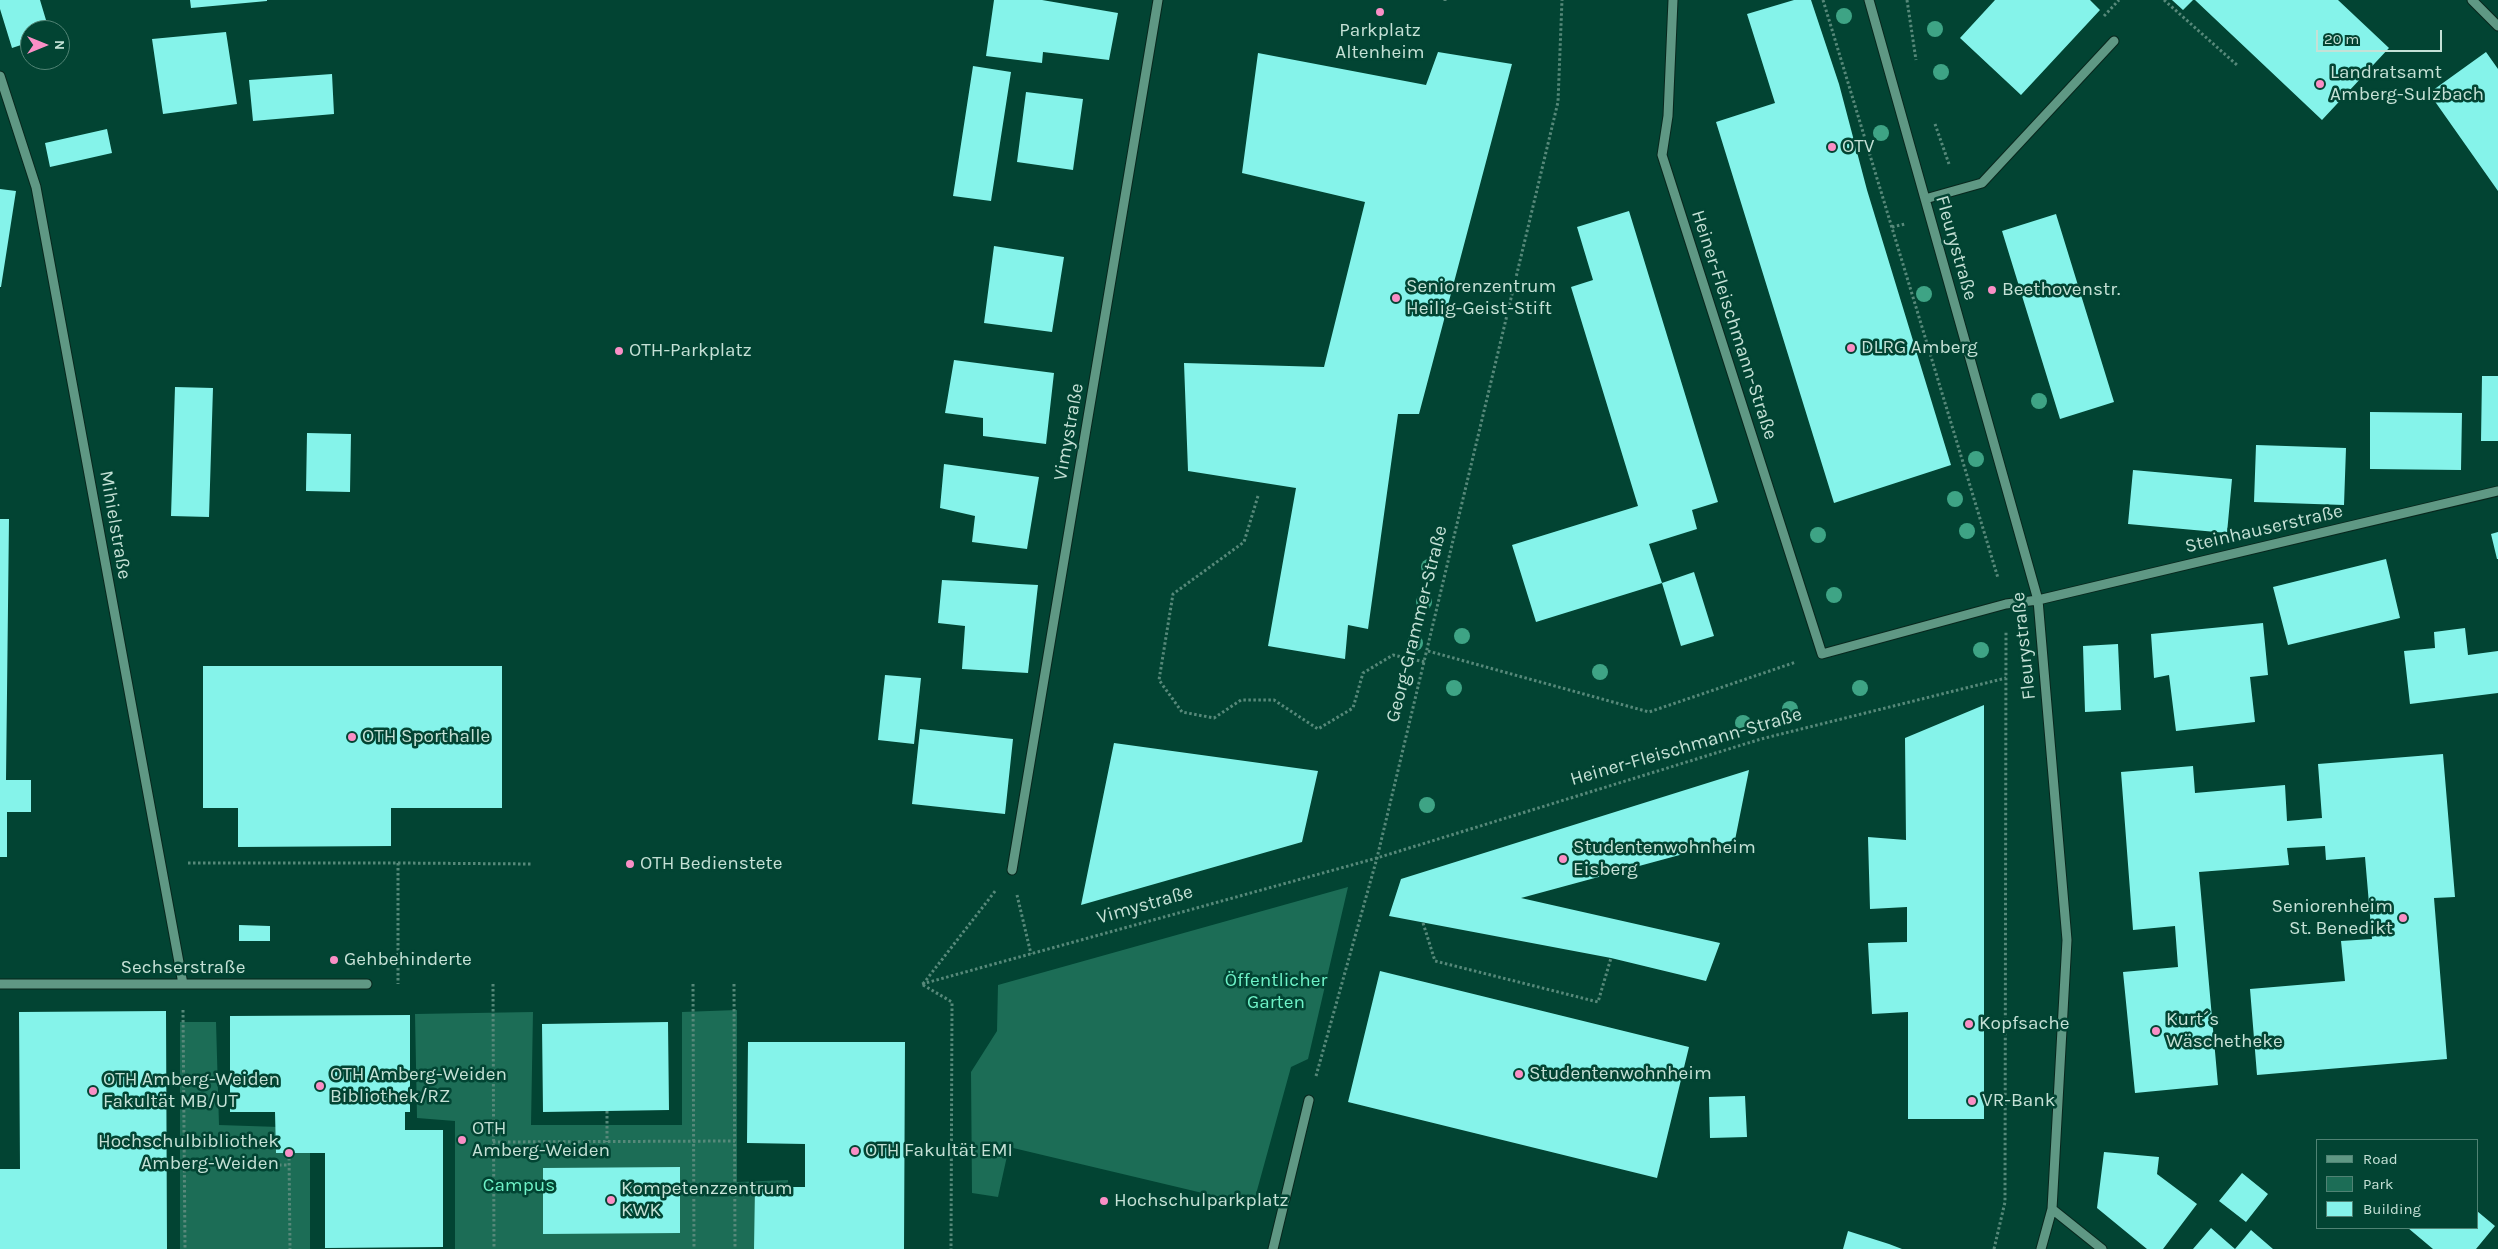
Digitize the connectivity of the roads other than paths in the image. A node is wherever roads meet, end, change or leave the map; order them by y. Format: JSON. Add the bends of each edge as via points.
{"nodes":[{"id":1,"x":1158,"y":0,"type":"edge"},
{"id":2,"x":1673,"y":0,"type":"edge"},
{"id":3,"x":1869,"y":0,"type":"edge"},
{"id":4,"x":2472,"y":0,"type":"edge"},
{"id":5,"x":2498,"y":26,"type":"edge"},
{"id":6,"x":2114,"y":42,"type":"dead end"},
{"id":7,"x":0,"y":76,"type":"edge"},
{"id":8,"x":1925,"y":199,"type":"junction"},
{"id":9,"x":2498,"y":491,"type":"edge"},
{"id":10,"x":2038,"y":600,"type":"junction"},
{"id":11,"x":1012,"y":870,"type":"road end"},
{"id":12,"x":0,"y":984,"type":"edge"},
{"id":13,"x":183,"y":984,"type":"junction"},
{"id":14,"x":367,"y":984,"type":"dead end"},
{"id":15,"x":1309,"y":1100,"type":"road end"},
{"id":16,"x":2052,"y":1209,"type":"junction"},
{"id":17,"x":1273,"y":1249,"type":"edge"},
{"id":18,"x":2041,"y":1249,"type":"edge"},
{"id":19,"x":2102,"y":1249,"type":"edge"}],
"edges":[{"from":1,"to":11,"type":"street","name":"Vimystraße"},
{"from":2,"to":10,"type":"street","name":"Heiner-Fleischmann-Straße","via":[[1668,116],[1662,155],[1822,654],[2006,604]]},
{"from":3,"to":8,"type":"street","name":"Fleurystraße"},
{"from":4,"to":5,"type":"street"},
{"from":6,"to":8,"type":"street","via":[[1982,183]]},
{"from":7,"to":13,"type":"street","name":"Mihielstraße","via":[[36,187]]},
{"from":8,"to":10,"type":"street","name":"Fleurystraße"},
{"from":9,"to":10,"type":"street","name":"Steinhauserstraße"},
{"from":10,"to":16,"type":"street","name":"Fleurystraße","via":[[2066,940]]},
{"from":12,"to":13,"type":"street","name":"Sechserstraße"},
{"from":13,"to":14,"type":"street","name":"Sechserstraße"},
{"from":15,"to":17,"type":"street"},
{"from":16,"to":18,"type":"street","name":"Fleurystraße"},
{"from":16,"to":19,"type":"street"}]}
